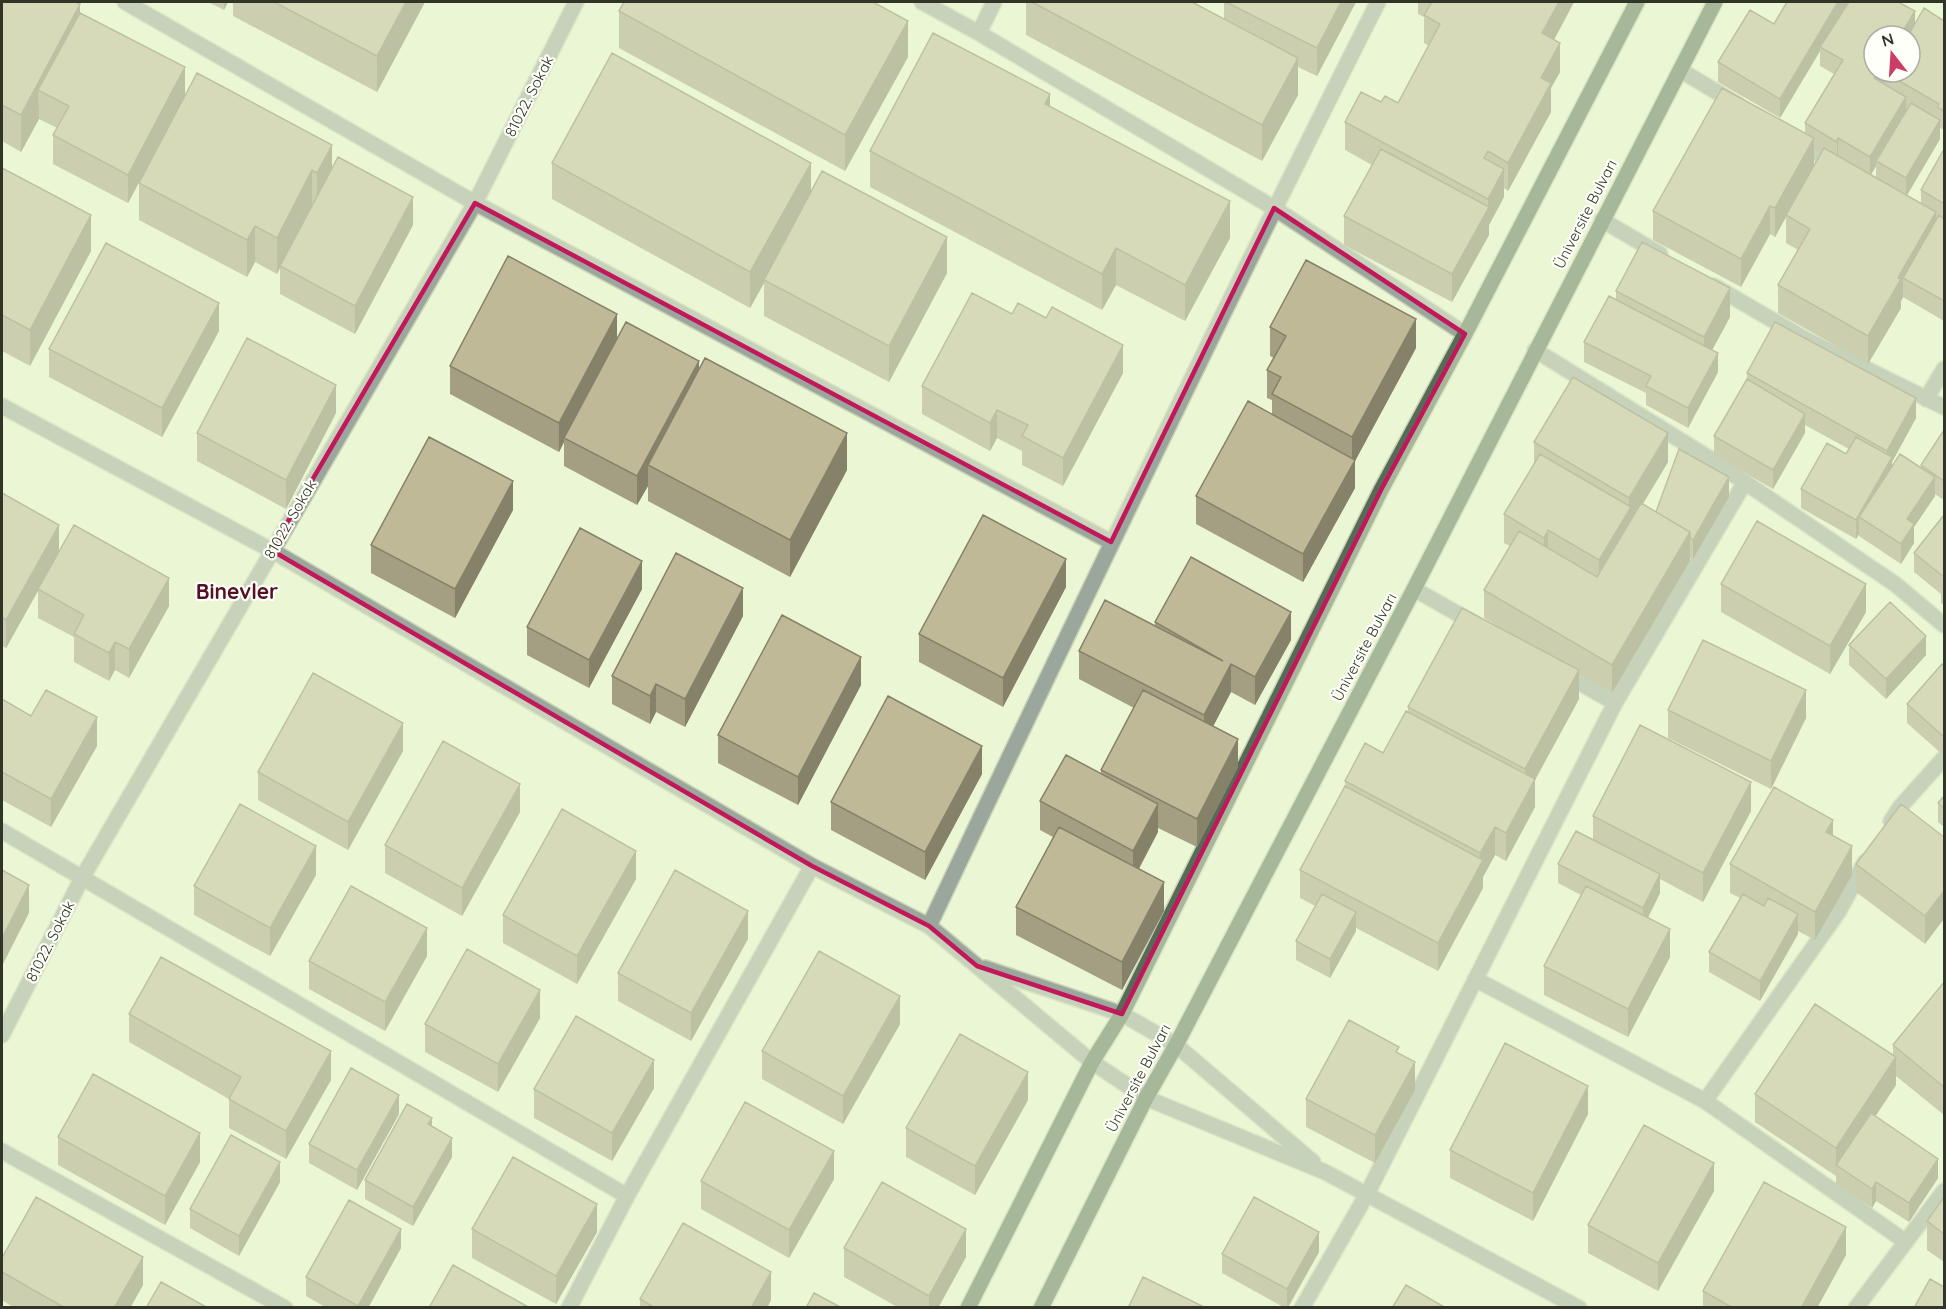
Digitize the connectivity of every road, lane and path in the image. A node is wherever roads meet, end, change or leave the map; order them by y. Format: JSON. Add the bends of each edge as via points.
{"nodes":[{"id":1,"x":125,"y":2,"type":"edge"},
{"id":2,"x":576,"y":2,"type":"edge"},
{"id":3,"x":922,"y":2,"type":"edge"},
{"id":4,"x":994,"y":2,"type":"edge"},
{"id":5,"x":1378,"y":2,"type":"edge"},
{"id":6,"x":1637,"y":2,"type":"edge"},
{"id":7,"x":1714,"y":2,"type":"edge"},
{"id":8,"x":978,"y":33,"type":"junction"},
{"id":9,"x":1680,"y":70,"type":"junction"},
{"id":10,"x":1752,"y":113,"type":"edge"},
{"id":11,"x":1782,"y":131,"type":"edge"},
{"id":12,"x":1853,"y":175,"type":"edge"},
{"id":13,"x":475,"y":203,"type":"junction"},
{"id":14,"x":1274,"y":208,"type":"junction"},
{"id":15,"x":1602,"y":220,"type":"junction"},
{"id":16,"x":1673,"y":262,"type":"edge"},
{"id":17,"x":1704,"y":279,"type":"edge"},
{"id":18,"x":1465,"y":334,"type":"junction"},
{"id":19,"x":1535,"y":350,"type":"junction"},
{"id":20,"x":1944,"y":369,"type":"edge"},
{"id":21,"x":1926,"y":399,"type":"junction"},
{"id":22,"x":2,"y":406,"type":"edge"},
{"id":23,"x":1944,"y":407,"type":"edge"},
{"id":24,"x":1745,"y":482,"type":"junction"},
{"id":25,"x":1111,"y":542,"type":"junction"},
{"id":26,"x":271,"y":550,"type":"junction"},
{"id":27,"x":1414,"y":589,"type":"junction"},
{"id":28,"x":1944,"y":624,"type":"edge"},
{"id":29,"x":1484,"y":629,"type":"edge"},
{"id":30,"x":1545,"y":663,"type":"edge"},
{"id":31,"x":1615,"y":703,"type":"junction"},
{"id":32,"x":1944,"y":758,"type":"edge"},
{"id":33,"x":2,"y":831,"type":"edge"},
{"id":34,"x":1883,"y":832,"type":"edge"},
{"id":35,"x":1872,"y":849,"type":"edge"},
{"id":36,"x":812,"y":866,"type":"junction"},
{"id":37,"x":82,"y":878,"type":"junction"},
{"id":38,"x":930,"y":926,"type":"junction"},
{"id":39,"x":977,"y":966,"type":"junction"},
{"id":40,"x":1475,"y":979,"type":"junction"},
{"id":41,"x":1122,"y":1014,"type":"junction"},
{"id":42,"x":2,"y":1035,"type":"edge"},
{"id":43,"x":1176,"y":1045,"type":"junction"},
{"id":44,"x":1092,"y":1062,"type":"junction"},
{"id":45,"x":1146,"y":1098,"type":"junction"},
{"id":46,"x":1705,"y":1101,"type":"junction"},
{"id":47,"x":2,"y":1152,"type":"edge"},
{"id":48,"x":1325,"y":1172,"type":"junction"},
{"id":49,"x":1944,"y":1191,"type":"edge"},
{"id":50,"x":1367,"y":1194,"type":"junction"},
{"id":51,"x":627,"y":1196,"type":"junction"},
{"id":52,"x":1906,"y":1242,"type":"junction"},
{"id":53,"x":285,"y":1308,"type":"edge"},
{"id":54,"x":568,"y":1308,"type":"edge"},
{"id":55,"x":968,"y":1308,"type":"edge"},
{"id":56,"x":1041,"y":1308,"type":"edge"},
{"id":57,"x":1302,"y":1308,"type":"edge"},
{"id":58,"x":1578,"y":1308,"type":"edge"},
{"id":59,"x":1856,"y":1308,"type":"edge"}],
"edges":[{"from":1,"to":13,"type":"street"},
{"from":2,"to":13,"type":"street","name":"81022. Sokak"},
{"from":3,"to":8,"type":"street"},
{"from":4,"to":8,"type":"street"},
{"from":5,"to":14,"type":"street"},
{"from":6,"to":18,"type":"main road"},
{"from":7,"to":9,"type":"main road","name":"Üniversite Bulvarı"},
{"from":8,"to":14,"type":"street"},
{"from":9,"to":10,"type":"street"},
{"from":9,"to":15,"type":"main road","name":"Üniversite Bulvarı"},
{"from":11,"to":12,"type":"street"},
{"from":13,"to":25,"type":"street"},
{"from":13,"to":26,"type":"street","name":"81022. Sokak"},
{"from":14,"to":18,"type":"street"},
{"from":14,"to":25,"type":"street"},
{"from":15,"to":16,"type":"street"},
{"from":15,"to":19,"type":"main road","name":"Üniversite Bulvarı"},
{"from":17,"to":21,"type":"street","via":[[1805,339]]},
{"from":18,"to":41,"type":"main road","via":[[1382,490]]},
{"from":19,"to":24,"type":"street"},
{"from":19,"to":27,"type":"main road","name":"Üniversite Bulvarı"},
{"from":20,"to":21,"type":"street"},
{"from":21,"to":23,"type":"street"},
{"from":22,"to":26,"type":"street"},
{"from":24,"to":28,"type":"street","via":[[1895,584]]},
{"from":24,"to":31,"type":"street"},
{"from":25,"to":38,"type":"street"},
{"from":26,"to":36,"type":"street"},
{"from":26,"to":37,"type":"street","name":"81022. Sokak"},
{"from":27,"to":29,"type":"street"},
{"from":27,"to":43,"type":"main road","name":"Üniversite Bulvarı"},
{"from":30,"to":31,"type":"street"},
{"from":31,"to":40,"type":"street"},
{"from":32,"to":34,"type":"street","via":[[1905,811]]},
{"from":33,"to":37,"type":"street"},
{"from":35,"to":46,"type":"street","via":[[1839,911]]},
{"from":36,"to":38,"type":"street"},
{"from":36,"to":51,"type":"street"},
{"from":37,"to":42,"type":"street","name":"81022. Sokak"},
{"from":37,"to":51,"type":"street"},
{"from":38,"to":39,"type":"street"},
{"from":39,"to":41,"type":"street"},
{"from":39,"to":44,"type":"street"},
{"from":40,"to":46,"type":"street"},
{"from":40,"to":50,"type":"street"},
{"from":41,"to":43,"type":"street"},
{"from":41,"to":44,"type":"main road"},
{"from":43,"to":45,"type":"main road","name":"Üniversite Bulvarı"},
{"from":43,"to":48,"type":"street"},
{"from":44,"to":45,"type":"street"},
{"from":44,"to":55,"type":"main road"},
{"from":45,"to":48,"type":"street"},
{"from":45,"to":56,"type":"main road","name":"Üniversite Bulvarı"},
{"from":46,"to":52,"type":"street"},
{"from":47,"to":53,"type":"street"},
{"from":48,"to":50,"type":"street"},
{"from":49,"to":52,"type":"street"},
{"from":50,"to":57,"type":"street"},
{"from":50,"to":58,"type":"street"},
{"from":51,"to":54,"type":"street"},
{"from":52,"to":59,"type":"street"}]}
